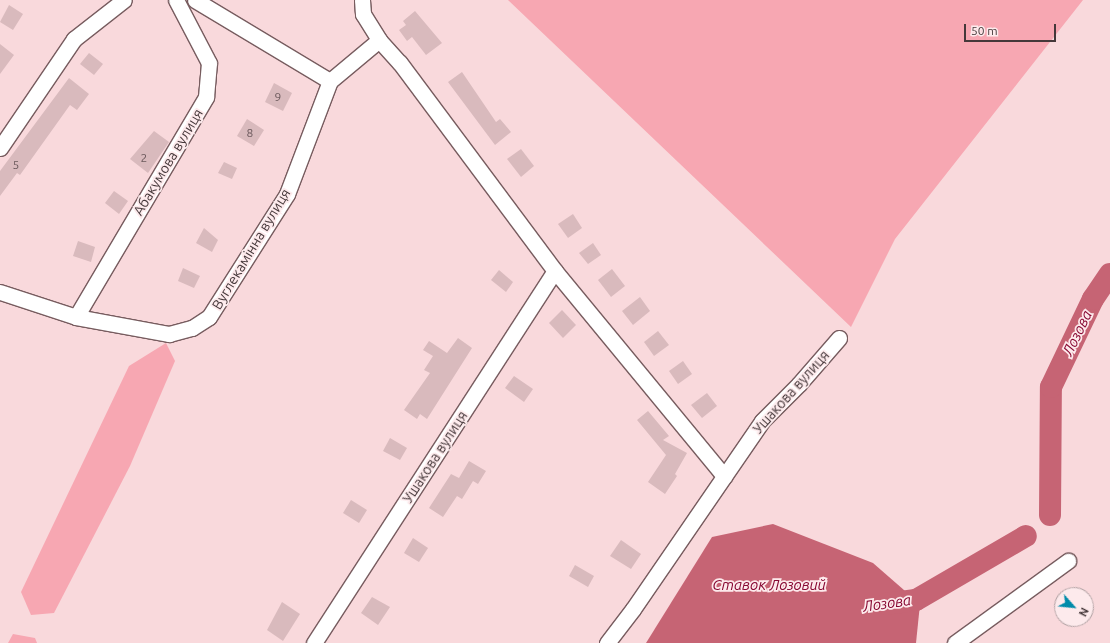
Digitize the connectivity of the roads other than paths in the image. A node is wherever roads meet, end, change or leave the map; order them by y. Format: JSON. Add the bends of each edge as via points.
{"nodes":[{"id":1,"x":124,"y":0,"type":"edge"},
{"id":2,"x":176,"y":0,"type":"edge"},
{"id":3,"x":195,"y":0,"type":"edge"},
{"id":4,"x":362,"y":0,"type":"edge"},
{"id":5,"x":379,"y":40,"type":"junction"},
{"id":6,"x":330,"y":81,"type":"junction"},
{"id":7,"x":0,"y":148,"type":"edge"},
{"id":8,"x":555,"y":272,"type":"junction"},
{"id":9,"x":0,"y":292,"type":"edge"},
{"id":10,"x":76,"y":317,"type":"junction"},
{"id":11,"x":839,"y":338,"type":"dead end"},
{"id":12,"x":724,"y":476,"type":"junction"},
{"id":13,"x":1068,"y":561,"type":"dead end"},
{"id":14,"x":314,"y":643,"type":"edge"},
{"id":15,"x":607,"y":643,"type":"edge"},
{"id":16,"x":955,"y":643,"type":"edge"}],
"edges":[{"from":1,"to":7,"type":"street","via":[[74,39]]},
{"from":2,"to":10,"type":"street","name":"Абакумова вулиця","via":[[209,63],[206,97]]},
{"from":3,"to":6,"type":"street"},
{"from":4,"to":5,"type":"street","via":[[363,14]]},
{"from":5,"to":6,"type":"street","name":"Вуглекамінна вулиця"},
{"from":5,"to":8,"type":"street","via":[[400,63]]},
{"from":6,"to":10,"type":"street","name":"Вуглекамінна вулиця","via":[[287,194],[210,317],[192,328],[169,334]]},
{"from":8,"to":12,"type":"street"},
{"from":8,"to":14,"type":"street","name":"Ушакова вулиця"},
{"from":9,"to":10,"type":"street","name":"Вуглекамінна вулиця"},
{"from":11,"to":12,"type":"street","name":"Ушакова вулиця","via":[[762,421]]},
{"from":12,"to":15,"type":"street","name":"Ушакова вулиця"},
{"from":13,"to":16,"type":"street"}]}
